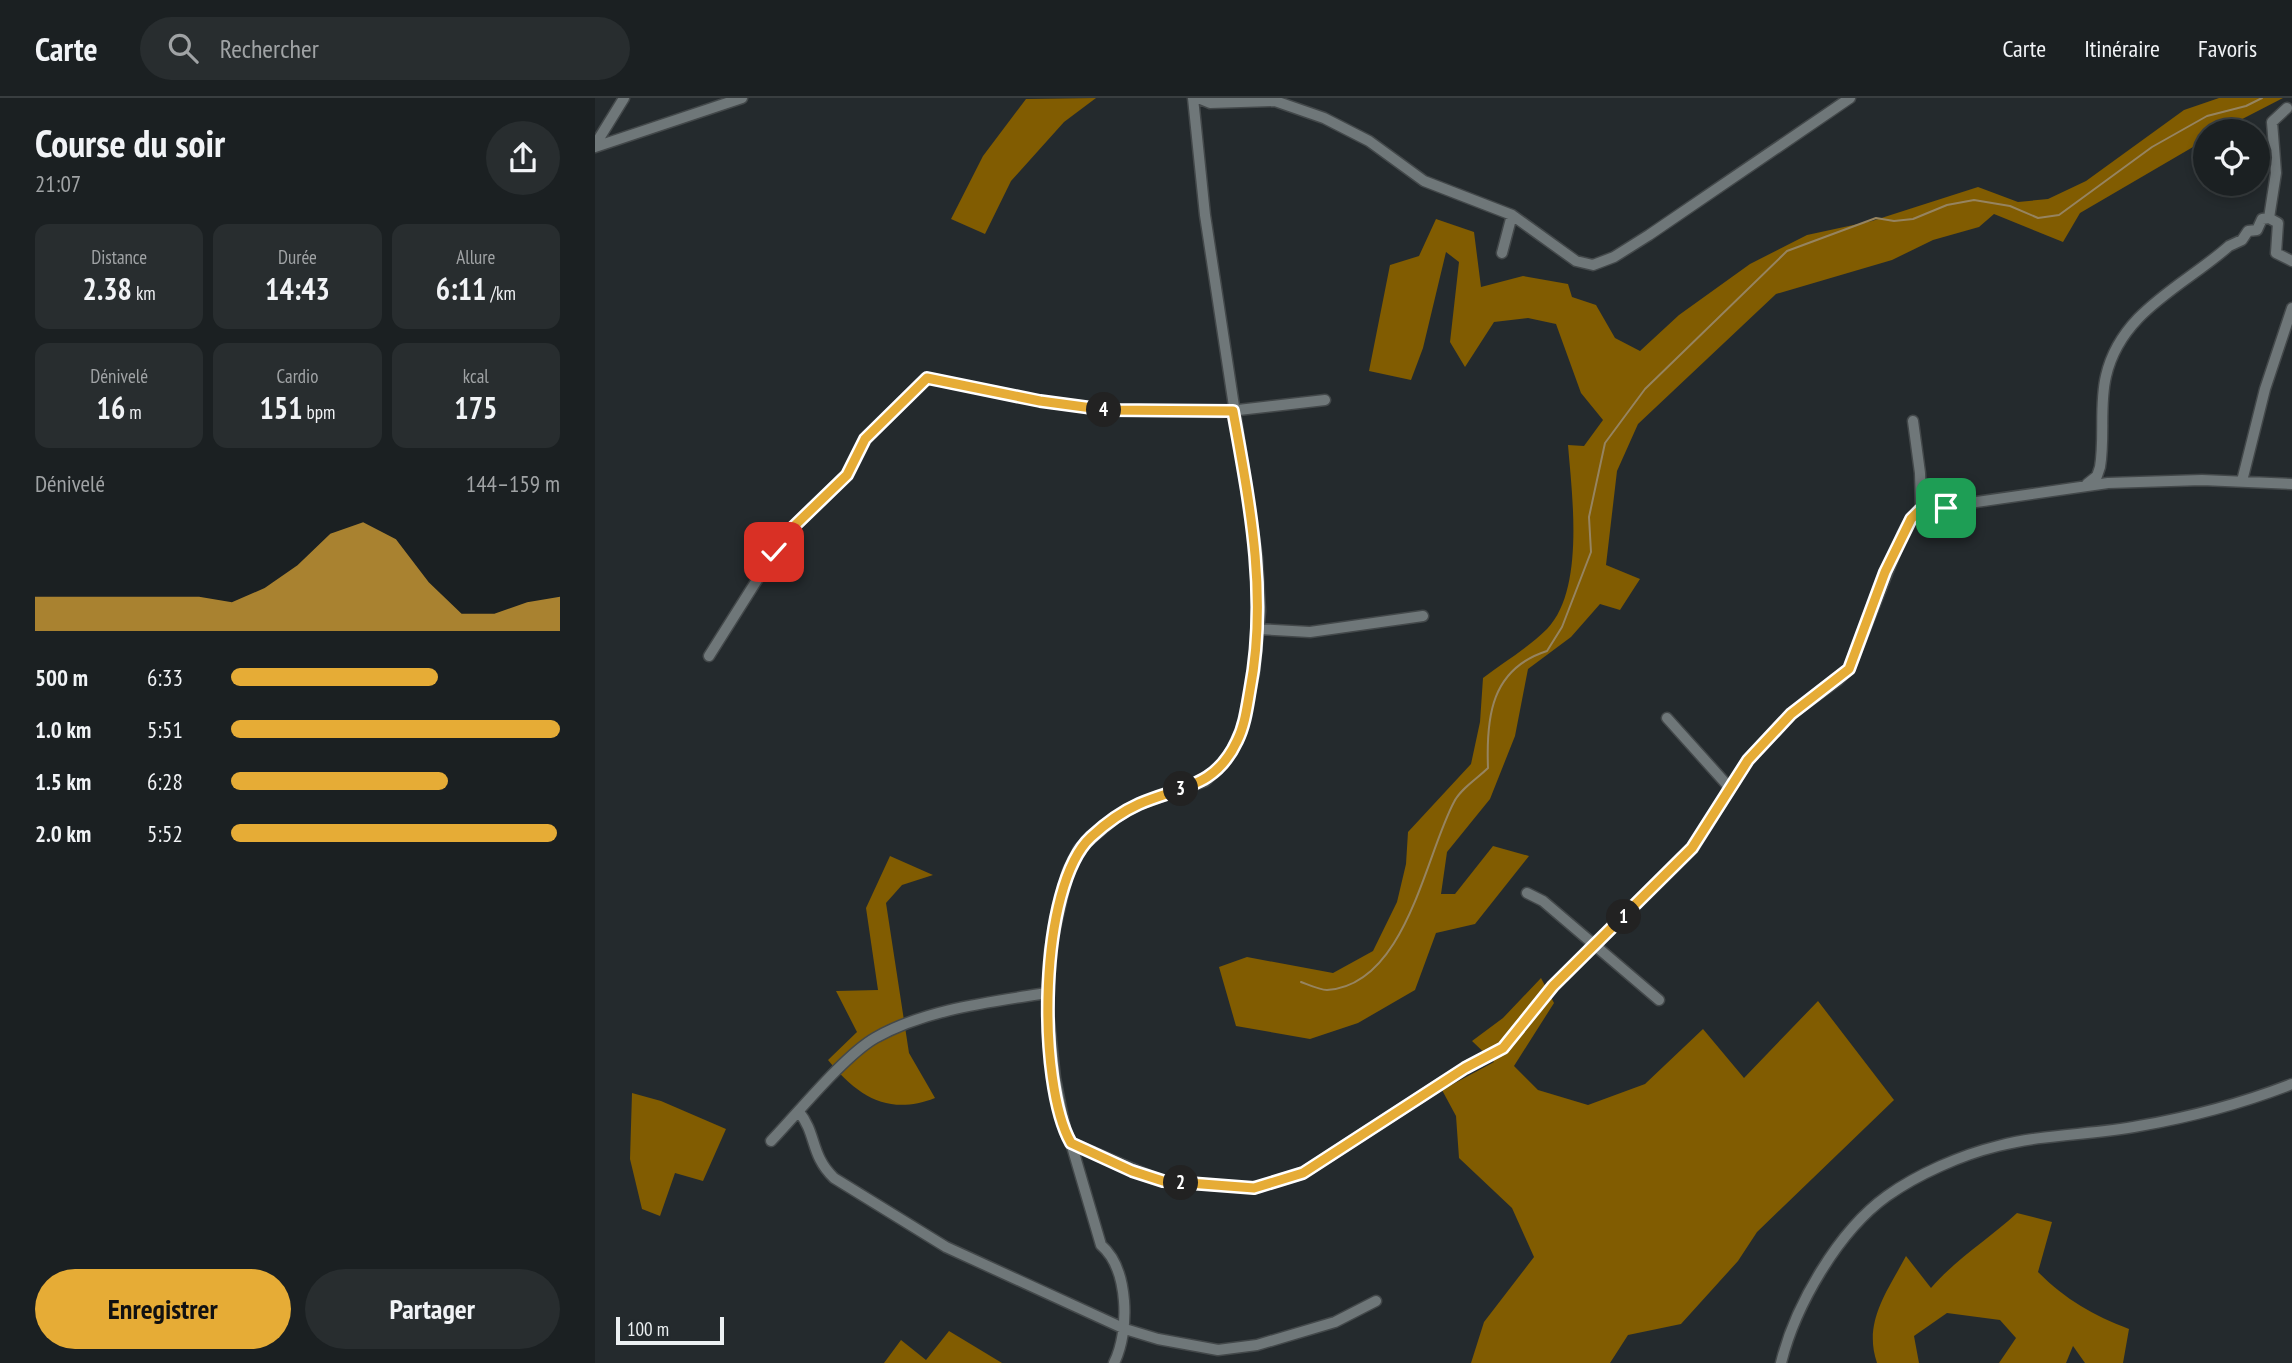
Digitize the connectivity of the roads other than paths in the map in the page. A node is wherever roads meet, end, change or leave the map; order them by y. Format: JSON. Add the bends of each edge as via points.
{"nodes":[{"id":1,"x":625,"y":98,"type":"edge"},
{"id":2,"x":742,"y":98,"type":"edge"},
{"id":3,"x":1195,"y":98,"type":"edge"},
{"id":4,"x":1850,"y":98,"type":"edge"},
{"id":5,"x":2287,"y":108,"type":"dead end"},
{"id":6,"x":595,"y":146,"type":"edge"},
{"id":7,"x":1512,"y":215,"type":"junction"},
{"id":8,"x":2269,"y":218,"type":"junction"},
{"id":9,"x":1502,"y":253,"type":"dead end"},
{"id":10,"x":2292,"y":261,"type":"edge"},
{"id":11,"x":2292,"y":308,"type":"edge"},
{"id":12,"x":1325,"y":400,"type":"dead end"},
{"id":13,"x":1233,"y":411,"type":"junction"},
{"id":14,"x":1913,"y":421,"type":"dead end"},
{"id":15,"x":2242,"y":481,"type":"junction"},
{"id":16,"x":2086,"y":484,"type":"junction"},
{"id":17,"x":2292,"y":484,"type":"edge"},
{"id":18,"x":1920,"y":510,"type":"junction"},
{"id":19,"x":1423,"y":616,"type":"dead end"},
{"id":20,"x":1259,"y":629,"type":"junction"},
{"id":21,"x":709,"y":656,"type":"dead end"},
{"id":22,"x":1667,"y":718,"type":"dead end"},
{"id":23,"x":1729,"y":787,"type":"junction"},
{"id":24,"x":1527,"y":893,"type":"dead end"},
{"id":25,"x":1595,"y":946,"type":"junction"},
{"id":26,"x":1047,"y":993,"type":"junction"},
{"id":27,"x":1659,"y":1000,"type":"dead end"},
{"id":28,"x":2292,"y":1084,"type":"edge"},
{"id":29,"x":799,"y":1112,"type":"junction"},
{"id":30,"x":771,"y":1141,"type":"dead end"},
{"id":31,"x":1071,"y":1143,"type":"junction"},
{"id":32,"x":1376,"y":1301,"type":"dead end"},
{"id":33,"x":1125,"y":1329,"type":"junction"},
{"id":34,"x":1115,"y":1363,"type":"edge"},
{"id":35,"x":1781,"y":1363,"type":"edge"}],
"edges":[{"from":1,"to":6,"type":"street"},
{"from":2,"to":6,"type":"street"},
{"from":3,"to":7,"type":"street","via":[[1210,103],[1275,100],[1307,111],[1369,141],[1424,181]]},
{"from":3,"to":13,"type":"street","via":[[1199,165]]},
{"from":4,"to":7,"type":"street","via":[[1600,263],[1576,261]]},
{"from":5,"to":8,"type":"street","via":[[2272,122],[2276,163]]},
{"from":7,"to":9,"type":"street"},
{"from":8,"to":10,"type":"street","via":[[2279,223],[2276,253]]},
{"from":8,"to":16,"type":"street","via":[[2161,297],[2130,326],[2105,377],[2100,467]]},
{"from":11,"to":15,"type":"street"},
{"from":12,"to":13,"type":"street"},
{"from":13,"to":20,"type":"street","via":[[1257,558]]},
{"from":13,"to":21,"type":"street","via":[[1107,410],[927,378],[865,439],[847,475],[786,534]]},
{"from":14,"to":18,"type":"street"},
{"from":15,"to":16,"type":"street"},
{"from":15,"to":17,"type":"street"},
{"from":16,"to":18,"type":"street"},
{"from":18,"to":23,"type":"street","via":[[1885,572],[1849,669],[1791,714]]},
{"from":19,"to":20,"type":"street","via":[[1302,633]]},
{"from":20,"to":26,"type":"street","via":[[1242,728],[1223,764],[1205,781],[1121,813],[1091,837],[1073,860],[1050,950]]},
{"from":22,"to":23,"type":"street"},
{"from":23,"to":25,"type":"street","via":[[1702,838]]},
{"from":24,"to":25,"type":"street","via":[[1543,901]]},
{"from":25,"to":27,"type":"street"},
{"from":25,"to":31,"type":"street","via":[[1534,1006],[1503,1048],[1319,1164],[1285,1180],[1242,1188],[1163,1181]]},
{"from":26,"to":29,"type":"street","via":[[969,1005],[874,1039]]},
{"from":26,"to":31,"type":"street","via":[[1055,1078]]},
{"from":28,"to":35,"type":"street","via":[[2181,1118],[1998,1146],[1894,1191],[1871,1210],[1832,1256],[1794,1321]]},
{"from":29,"to":30,"type":"street"},
{"from":29,"to":33,"type":"street","via":[[806,1120],[820,1165],[834,1178],[946,1247]]},
{"from":31,"to":33,"type":"street","via":[[1101,1245],[1109,1251],[1119,1281]]},
{"from":32,"to":33,"type":"street","via":[[1335,1322],[1257,1345],[1218,1350]]},
{"from":33,"to":34,"type":"street"}]}
